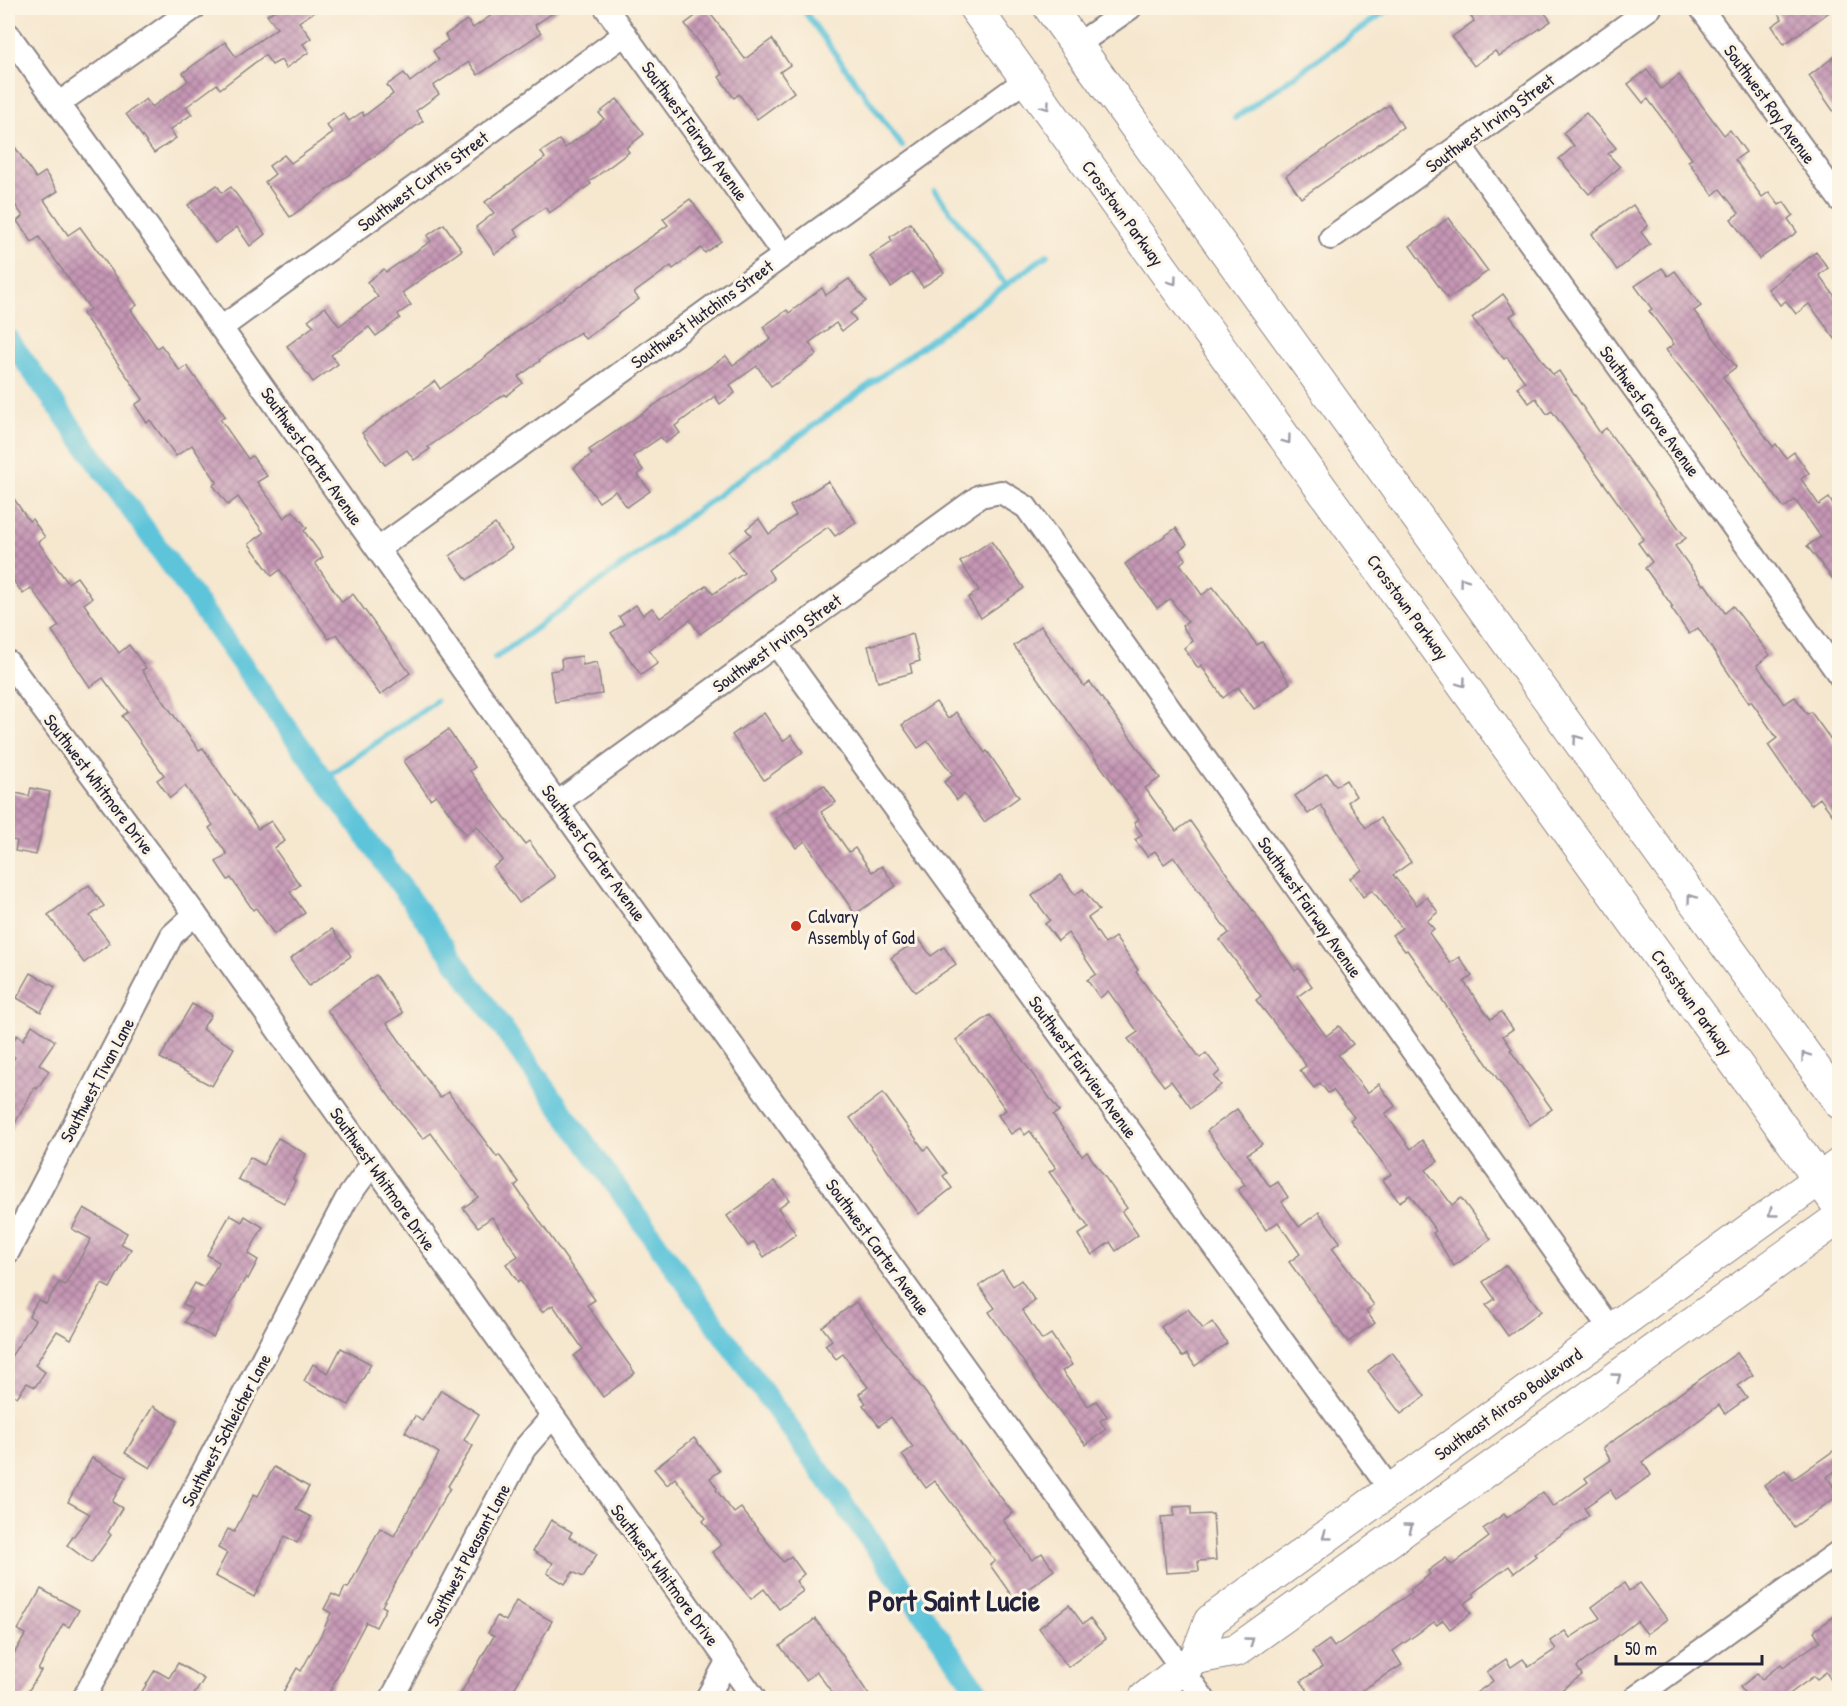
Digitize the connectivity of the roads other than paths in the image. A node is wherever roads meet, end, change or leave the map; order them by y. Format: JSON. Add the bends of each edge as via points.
{"nodes":[{"id":1,"x":194,"y":8,"type":"edge"},
{"id":2,"x":606,"y":8,"type":"edge"},
{"id":3,"x":975,"y":8,"type":"edge"},
{"id":4,"x":1050,"y":8,"type":"edge"},
{"id":5,"x":1130,"y":8,"type":"edge"},
{"id":6,"x":1650,"y":8,"type":"edge"},
{"id":7,"x":1701,"y":8,"type":"edge"},
{"id":8,"x":8,"y":34,"type":"edge"},
{"id":9,"x":625,"y":34,"type":"junction"},
{"id":10,"x":1077,"y":45,"type":"junction"},
{"id":11,"x":1027,"y":79,"type":"junction"},
{"id":12,"x":58,"y":104,"type":"junction"},
{"id":13,"x":1460,"y":145,"type":"junction"},
{"id":14,"x":1839,"y":200,"type":"edge"},
{"id":15,"x":1331,"y":238,"type":"dead end"},
{"id":16,"x":783,"y":255,"type":"junction"},
{"id":17,"x":221,"y":328,"type":"junction"},
{"id":18,"x":1001,"y":492,"type":"joint"},
{"id":19,"x":378,"y":549,"type":"junction"},
{"id":20,"x":776,"y":644,"type":"junction"},
{"id":21,"x":8,"y":662,"type":"edge"},
{"id":22,"x":1839,"y":676,"type":"edge"},
{"id":23,"x":557,"y":803,"type":"junction"},
{"id":24,"x":195,"y":914,"type":"junction"},
{"id":25,"x":1839,"y":1103,"type":"edge"},
{"id":26,"x":372,"y":1164,"type":"junction"},
{"id":27,"x":1829,"y":1172,"type":"edge"},
{"id":28,"x":1839,"y":1208,"type":"edge"},
{"id":29,"x":1839,"y":1217,"type":"edge"},
{"id":30,"x":8,"y":1252,"type":"edge"},
{"id":31,"x":1611,"y":1330,"type":"junction"},
{"id":32,"x":552,"y":1417,"type":"junction"},
{"id":33,"x":1390,"y":1490,"type":"junction"},
{"id":34,"x":1839,"y":1551,"type":"edge"},
{"id":35,"x":727,"y":1662,"type":"junction"},
{"id":36,"x":1189,"y":1664,"type":"junction"},
{"id":37,"x":84,"y":1698,"type":"edge"},
{"id":38,"x":392,"y":1698,"type":"edge"},
{"id":39,"x":707,"y":1698,"type":"edge"},
{"id":40,"x":754,"y":1698,"type":"edge"},
{"id":41,"x":1144,"y":1698,"type":"edge"},
{"id":42,"x":1203,"y":1698,"type":"edge"},
{"id":43,"x":1635,"y":1698,"type":"edge"}],
"edges":[{"from":1,"to":12,"type":"street"},
{"from":2,"to":9,"type":"street","name":"Southwest Fairway Avenue"},
{"from":3,"to":11,"type":"main road","name":"Crosstown Parkway"},
{"from":4,"to":10,"type":"main road"},
{"from":5,"to":10,"type":"street"},
{"from":6,"to":13,"type":"street","name":"Southwest Irving Street"},
{"from":7,"to":14,"type":"street","name":"Southwest Ray Avenue"},
{"from":8,"to":12,"type":"street","name":"Southwest Carter Avenue"},
{"from":9,"to":16,"type":"street","name":"Southwest Fairway Avenue"},
{"from":9,"to":17,"type":"street","name":"Southwest Curtis Street"},
{"from":25,"to":10,"type":"main road","one_way":true},
{"from":11,"to":16,"type":"street","name":"Southwest Hutchins Street"},
{"from":11,"to":27,"type":"main road","name":"Crosstown Parkway","one_way":true},
{"from":12,"to":17,"type":"street","name":"Southwest Carter Avenue"},
{"from":13,"to":15,"type":"street","name":"Southwest Irving Street"},
{"from":13,"to":22,"type":"street","name":"Southwest Grove Avenue"},
{"from":16,"to":19,"type":"street","name":"Southwest Hutchins Street"},
{"from":17,"to":19,"type":"street","name":"Southwest Carter Avenue"},
{"from":18,"to":20,"type":"street","name":"Southwest Irving Street","via":[[980,496]]},
{"from":18,"to":31,"type":"street","name":"Southwest Fairway Avenue","via":[[1026,507]]},
{"from":19,"to":23,"type":"street","name":"Southwest Carter Avenue"},
{"from":20,"to":23,"type":"street","name":"Southwest Irving Street"},
{"from":20,"to":33,"type":"street","name":"Southwest Fairview Avenue"},
{"from":21,"to":24,"type":"street","name":"Southwest Whitmore Drive"},
{"from":23,"to":36,"type":"street","name":"Southwest Carter Avenue"},
{"from":24,"to":26,"type":"street","name":"Southwest Whitmore Drive"},
{"from":24,"to":30,"type":"street","name":"Southwest Tivan Lane","via":[[172,935]]},
{"from":26,"to":32,"type":"street","name":"Southwest Whitmore Drive"},
{"from":26,"to":37,"type":"street","name":"Southwest Schleicher Lane","via":[[346,1200]]},
{"from":27,"to":28,"type":"main road","name":"Crosstown Parkway"},
{"from":27,"to":31,"type":"main road","name":"Southeast Airoso Boulevard","one_way":true},
{"from":36,"to":29,"type":"main road","one_way":true,"via":[[1237,1650]]},
{"from":31,"to":33,"type":"main road","name":"Southeast Airoso Boulevard"},
{"from":32,"to":35,"type":"street","name":"Southwest Whitmore Drive"},
{"from":32,"to":38,"type":"street","name":"Southwest Pleasant Lane","via":[[524,1449]]},
{"from":33,"to":36,"type":"main road","name":"Southeast Airoso Boulevard","one_way":true,"via":[[1210,1620]]},
{"from":34,"to":43,"type":"street"},
{"from":35,"to":39,"type":"street"},
{"from":35,"to":40,"type":"street","name":"Southwest Whitmore Drive"},
{"from":36,"to":41,"type":"main road"},
{"from":36,"to":42,"type":"street","name":"Southwest Carter Avenue"}]}
